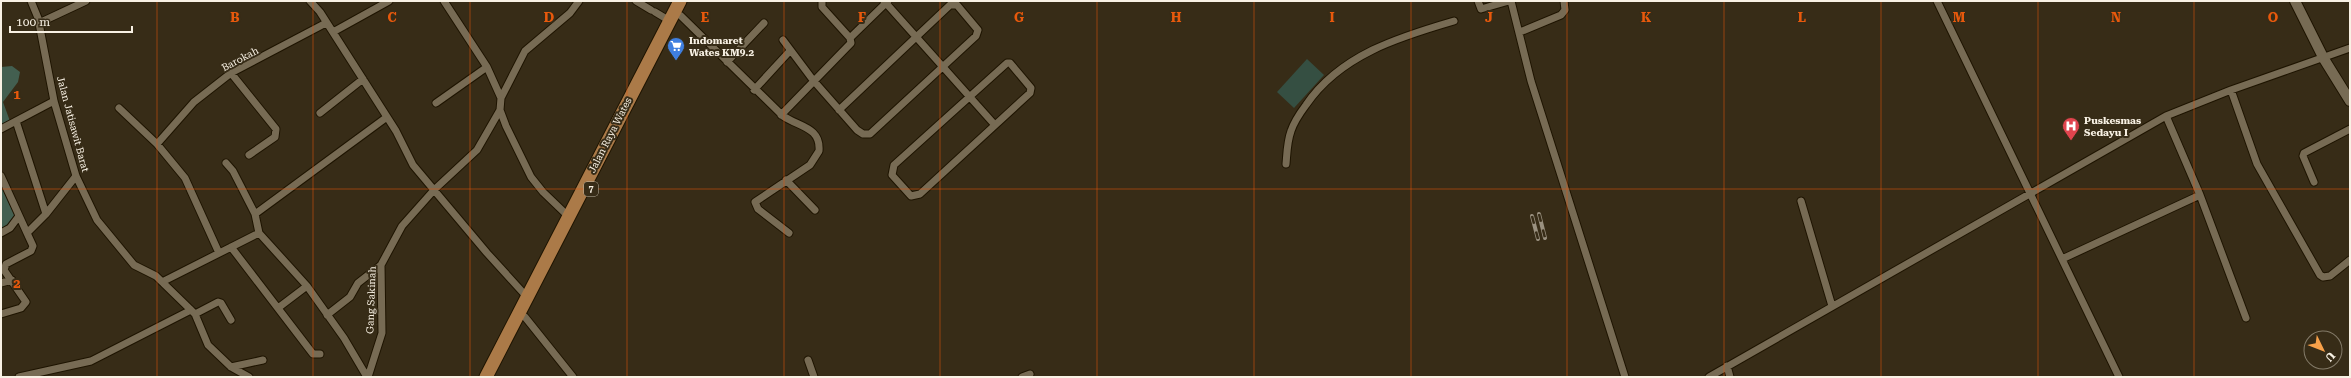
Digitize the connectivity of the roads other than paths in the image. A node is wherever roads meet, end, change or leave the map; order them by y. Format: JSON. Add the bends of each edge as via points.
{"nodes":[{"id":1,"x":31,"y":1,"type":"edge"},
{"id":2,"x":86,"y":1,"type":"edge"},
{"id":3,"x":310,"y":1,"type":"edge"},
{"id":4,"x":389,"y":1,"type":"edge"},
{"id":5,"x":444,"y":1,"type":"edge"},
{"id":6,"x":580,"y":1,"type":"edge"},
{"id":7,"x":636,"y":1,"type":"edge"},
{"id":8,"x":680,"y":1,"type":"edge"},
{"id":9,"x":688,"y":1,"type":"edge"},
{"id":10,"x":822,"y":1,"type":"edge"},
{"id":11,"x":1478,"y":1,"type":"edge"},
{"id":12,"x":1510,"y":1,"type":"edge"},
{"id":13,"x":1564,"y":1,"type":"edge"},
{"id":14,"x":1937,"y":1,"type":"edge"},
{"id":15,"x":2295,"y":1,"type":"edge"},
{"id":16,"x":886,"y":2,"type":"edge"},
{"id":17,"x":675,"y":18,"type":"junction"},
{"id":18,"x":1454,"y":21,"type":"dead end"},
{"id":19,"x":39,"y":23,"type":"junction"},
{"id":20,"x":326,"y":23,"type":"junction"},
{"id":21,"x":764,"y":23,"type":"dead end"},
{"id":22,"x":333,"y":32,"type":"junction"},
{"id":23,"x":1520,"y":32,"type":"junction"},
{"id":24,"x":916,"y":35,"type":"junction"},
{"id":25,"x":850,"y":38,"type":"junction"},
{"id":26,"x":783,"y":40,"type":"dead end"},
{"id":27,"x":2350,"y":48,"type":"edge"},
{"id":28,"x":788,"y":54,"type":"dead end"},
{"id":29,"x":2324,"y":58,"type":"junction"},
{"id":30,"x":727,"y":62,"type":"junction"},
{"id":31,"x":487,"y":67,"type":"junction"},
{"id":32,"x":944,"y":67,"type":"junction"},
{"id":33,"x":231,"y":73,"type":"junction"},
{"id":34,"x":363,"y":79,"type":"junction"},
{"id":35,"x":813,"y":80,"type":"junction"},
{"id":36,"x":754,"y":90,"type":"junction"},
{"id":37,"x":2231,"y":90,"type":"junction"},
{"id":38,"x":969,"y":96,"type":"junction"},
{"id":39,"x":501,"y":98,"type":"junction"},
{"id":40,"x":54,"y":101,"type":"junction"},
{"id":41,"x":2350,"y":101,"type":"edge"},
{"id":42,"x":436,"y":103,"type":"dead end"},
{"id":43,"x":120,"y":108,"type":"dead end"},
{"id":44,"x":500,"y":110,"type":"junction"},
{"id":45,"x":839,"y":110,"type":"junction"},
{"id":46,"x":320,"y":113,"type":"dead end"},
{"id":47,"x":781,"y":115,"type":"junction"},
{"id":48,"x":2166,"y":116,"type":"junction"},
{"id":49,"x":387,"y":117,"type":"junction"},
{"id":50,"x":16,"y":121,"type":"junction"},
{"id":51,"x":994,"y":124,"type":"junction"},
{"id":52,"x":1,"y":129,"type":"edge"},
{"id":53,"x":2350,"y":129,"type":"edge"},
{"id":54,"x":157,"y":144,"type":"junction"},
{"id":55,"x":249,"y":155,"type":"dead end"},
{"id":56,"x":226,"y":163,"type":"dead end"},
{"id":57,"x":1286,"y":164,"type":"dead end"},
{"id":58,"x":1,"y":176,"type":"edge"},
{"id":59,"x":76,"y":176,"type":"junction"},
{"id":60,"x":786,"y":180,"type":"junction"},
{"id":61,"x":2314,"y":182,"type":"dead end"},
{"id":62,"x":434,"y":190,"type":"junction"},
{"id":63,"x":2031,"y":194,"type":"junction"},
{"id":64,"x":2200,"y":195,"type":"junction"},
{"id":65,"x":1802,"y":200,"type":"dead end"},
{"id":66,"x":815,"y":210,"type":"dead end"},
{"id":67,"x":46,"y":214,"type":"junction"},
{"id":68,"x":255,"y":214,"type":"junction"},
{"id":69,"x":19,"y":216,"type":"junction"},
{"id":70,"x":568,"y":216,"type":"junction"},
{"id":71,"x":1,"y":232,"type":"edge"},
{"id":72,"x":27,"y":233,"type":"junction"},
{"id":73,"x":259,"y":233,"type":"junction"},
{"id":74,"x":788,"y":233,"type":"dead end"},
{"id":75,"x":231,"y":247,"type":"junction"},
{"id":76,"x":219,"y":253,"type":"junction"},
{"id":77,"x":2062,"y":259,"type":"junction"},
{"id":78,"x":2350,"y":260,"type":"edge"},
{"id":79,"x":381,"y":265,"type":"junction"},
{"id":80,"x":12,"y":280,"type":"junction"},
{"id":81,"x":162,"y":282,"type":"junction"},
{"id":82,"x":1,"y":283,"type":"edge"},
{"id":83,"x":307,"y":286,"type":"junction"},
{"id":84,"x":527,"y":297,"type":"junction"},
{"id":85,"x":1832,"y":306,"type":"junction"},
{"id":86,"x":278,"y":308,"type":"junction"},
{"id":87,"x":193,"y":312,"type":"junction"},
{"id":88,"x":1,"y":314,"type":"edge"},
{"id":89,"x":327,"y":315,"type":"junction"},
{"id":90,"x":525,"y":317,"type":"junction"},
{"id":91,"x":2246,"y":318,"type":"dead end"},
{"id":92,"x":231,"y":320,"type":"dead end"},
{"id":93,"x":320,"y":354,"type":"dead end"},
{"id":94,"x":263,"y":360,"type":"dead end"},
{"id":95,"x":808,"y":360,"type":"dead end"},
{"id":96,"x":1727,"y":366,"type":"junction"},
{"id":97,"x":231,"y":367,"type":"junction"},
{"id":98,"x":1030,"y":374,"type":"dead end"},
{"id":99,"x":19,"y":377,"type":"edge"},
{"id":100,"x":249,"y":377,"type":"edge"},
{"id":101,"x":368,"y":377,"type":"edge"},
{"id":102,"x":486,"y":377,"type":"edge"},
{"id":103,"x":495,"y":377,"type":"edge"},
{"id":104,"x":572,"y":377,"type":"edge"},
{"id":105,"x":814,"y":377,"type":"edge"},
{"id":106,"x":1022,"y":377,"type":"edge"},
{"id":107,"x":1625,"y":377,"type":"edge"},
{"id":108,"x":1709,"y":377,"type":"edge"},
{"id":109,"x":1730,"y":377,"type":"edge"},
{"id":110,"x":2120,"y":377,"type":"edge"}],
"edges":[{"from":1,"to":19,"type":"street","name":"Jalan Jatisawit Barat"},
{"from":2,"to":19,"type":"street"},
{"from":3,"to":20,"type":"street"},
{"from":4,"to":22,"type":"street"},
{"from":5,"to":31,"type":"street"},
{"from":6,"to":39,"type":"street","via":[[570,13],[525,51]]},
{"from":7,"to":17,"type":"street","via":[[653,11]]},
{"from":8,"to":17,"type":"highway","name":"Jalan Raya Wates"},
{"from":9,"to":17,"type":"highway","name":"Jalan Raya Wates","number":"7"},
{"from":10,"to":25,"type":"street","via":[[822,8]]},
{"from":11,"to":12,"type":"street","via":[[1482,9]]},
{"from":12,"to":23,"type":"street"},
{"from":13,"to":23,"type":"street","via":[[1566,5],[1561,15]]},
{"from":14,"to":63,"type":"street"},
{"from":15,"to":29,"type":"street"},
{"from":16,"to":24,"type":"street"},
{"from":16,"to":25,"type":"street"},
{"from":17,"to":30,"type":"street"},
{"from":17,"to":70,"type":"highway","name":"Jalan Raya Wates"},
{"from":17,"to":90,"type":"highway","name":"Jalan Raya Wates","number":"7"},
{"from":18,"to":57,"type":"street","via":[[1414,33],[1336,70],[1313,94],[1297,119],[1288,142]]},
{"from":19,"to":40,"type":"street","name":"Jalan Jatisawit Barat"},
{"from":20,"to":22,"type":"street"},
{"from":20,"to":33,"type":"street","name":"Barokah"},
{"from":21,"to":30,"type":"street"},
{"from":22,"to":34,"type":"street"},
{"from":23,"to":107,"type":"street","via":[[1531,81]]},
{"from":24,"to":32,"type":"street"},
{"from":24,"to":32,"type":"street","via":[[950,5],[957,5],[978,32]]},
{"from":24,"to":45,"type":"street"},
{"from":25,"to":35,"type":"street","via":[[850,44]]},
{"from":26,"to":35,"type":"street"},
{"from":27,"to":29,"type":"street"},
{"from":28,"to":36,"type":"street"},
{"from":29,"to":37,"type":"street"},
{"from":29,"to":41,"type":"street"},
{"from":30,"to":36,"type":"street"},
{"from":31,"to":39,"type":"street"},
{"from":31,"to":42,"type":"street"},
{"from":32,"to":38,"type":"street"},
{"from":32,"to":45,"type":"street","via":[[870,134],[860,132]]},
{"from":33,"to":54,"type":"street","name":"Barokah","via":[[194,102]]},
{"from":33,"to":55,"type":"street","via":[[276,130],[275,137]]},
{"from":34,"to":46,"type":"street"},
{"from":34,"to":49,"type":"street"},
{"from":35,"to":45,"type":"street"},
{"from":35,"to":47,"type":"street"},
{"from":36,"to":47,"type":"street"},
{"from":37,"to":48,"type":"street"},
{"from":37,"to":78,"type":"street","via":[[2257,164],[2320,274],[2323,277],[2330,276]]},
{"from":38,"to":51,"type":"street"},
{"from":38,"to":51,"type":"street","via":[[1004,64],[1010,63],[1032,90]]},
{"from":38,"to":51,"type":"street","via":[[894,165],[892,175],[911,196],[916,197]]},
{"from":39,"to":44,"type":"street"},
{"from":40,"to":50,"type":"street"},
{"from":40,"to":59,"type":"street","name":"Jalan Jatisawit Barat"},
{"from":43,"to":54,"type":"street"},
{"from":44,"to":62,"type":"street","name":"Gang Sakinah","via":[[477,150]]},
{"from":44,"to":70,"type":"street","via":[[531,176],[542,192]]},
{"from":47,"to":60,"type":"street","via":[[812,130],[820,146],[813,162]]},
{"from":48,"to":63,"type":"street"},
{"from":48,"to":64,"type":"street"},
{"from":49,"to":62,"type":"street","via":[[413,165]]},
{"from":49,"to":68,"type":"street"},
{"from":50,"to":52,"type":"street"},
{"from":50,"to":67,"type":"street"},
{"from":53,"to":61,"type":"street","via":[[2304,153]]},
{"from":54,"to":76,"type":"street","via":[[185,178]]},
{"from":56,"to":68,"type":"street"},
{"from":58,"to":69,"type":"street"},
{"from":59,"to":67,"type":"street"},
{"from":59,"to":81,"type":"street","name":"Jalan Jatisawit Barat","via":[[97,220],[124,255],[134,265]]},
{"from":60,"to":66,"type":"street"},
{"from":60,"to":74,"type":"street","via":[[755,202],[758,209]]},
{"from":62,"to":79,"type":"street","name":"Gang Sakinah","via":[[402,226]]},
{"from":62,"to":84,"type":"street"},
{"from":63,"to":77,"type":"street"},
{"from":63,"to":85,"type":"street"},
{"from":64,"to":77,"type":"street"},
{"from":64,"to":91,"type":"street"},
{"from":65,"to":85,"type":"street"},
{"from":67,"to":72,"type":"street"},
{"from":68,"to":73,"type":"street"},
{"from":69,"to":71,"type":"street","via":[[10,228]]},
{"from":69,"to":72,"type":"street"},
{"from":70,"to":84,"type":"highway","name":"Jalan Raya Wates"},
{"from":72,"to":80,"type":"street","via":[[33,246],[31,251],[5,266],[4,270]]},
{"from":73,"to":75,"type":"street"},
{"from":73,"to":83,"type":"street"},
{"from":75,"to":76,"type":"street"},
{"from":75,"to":86,"type":"street"},
{"from":76,"to":81,"type":"street"},
{"from":77,"to":110,"type":"street"},
{"from":79,"to":89,"type":"street","via":[[358,283],[350,297]]},
{"from":79,"to":101,"type":"street","name":"Gang Sakinah","via":[[382,333]]},
{"from":80,"to":82,"type":"street"},
{"from":80,"to":88,"type":"street","via":[[26,299],[26,304]]},
{"from":81,"to":87,"type":"street","name":"Jalan Jatisawit Barat"},
{"from":83,"to":86,"type":"street"},
{"from":83,"to":89,"type":"street"},
{"from":84,"to":102,"type":"highway","name":"Jalan Raya Wates"},
{"from":85,"to":96,"type":"street"},
{"from":86,"to":93,"type":"street","via":[[313,354]]},
{"from":87,"to":92,"type":"street","via":[[218,302]]},
{"from":87,"to":97,"type":"street","name":"Jalan Jatisawit Barat","via":[[208,345]]},
{"from":87,"to":99,"type":"street","via":[[91,361]]},
{"from":89,"to":101,"type":"street"},
{"from":90,"to":103,"type":"highway","name":"Jalan Raya Wates","number":"7"},
{"from":90,"to":104,"type":"street"},
{"from":94,"to":97,"type":"street"},
{"from":95,"to":105,"type":"street"},
{"from":96,"to":108,"type":"street"},
{"from":96,"to":109,"type":"street"},
{"from":97,"to":100,"type":"street","name":"Jalan Jatisawit Barat"},
{"from":98,"to":106,"type":"street"}]}
